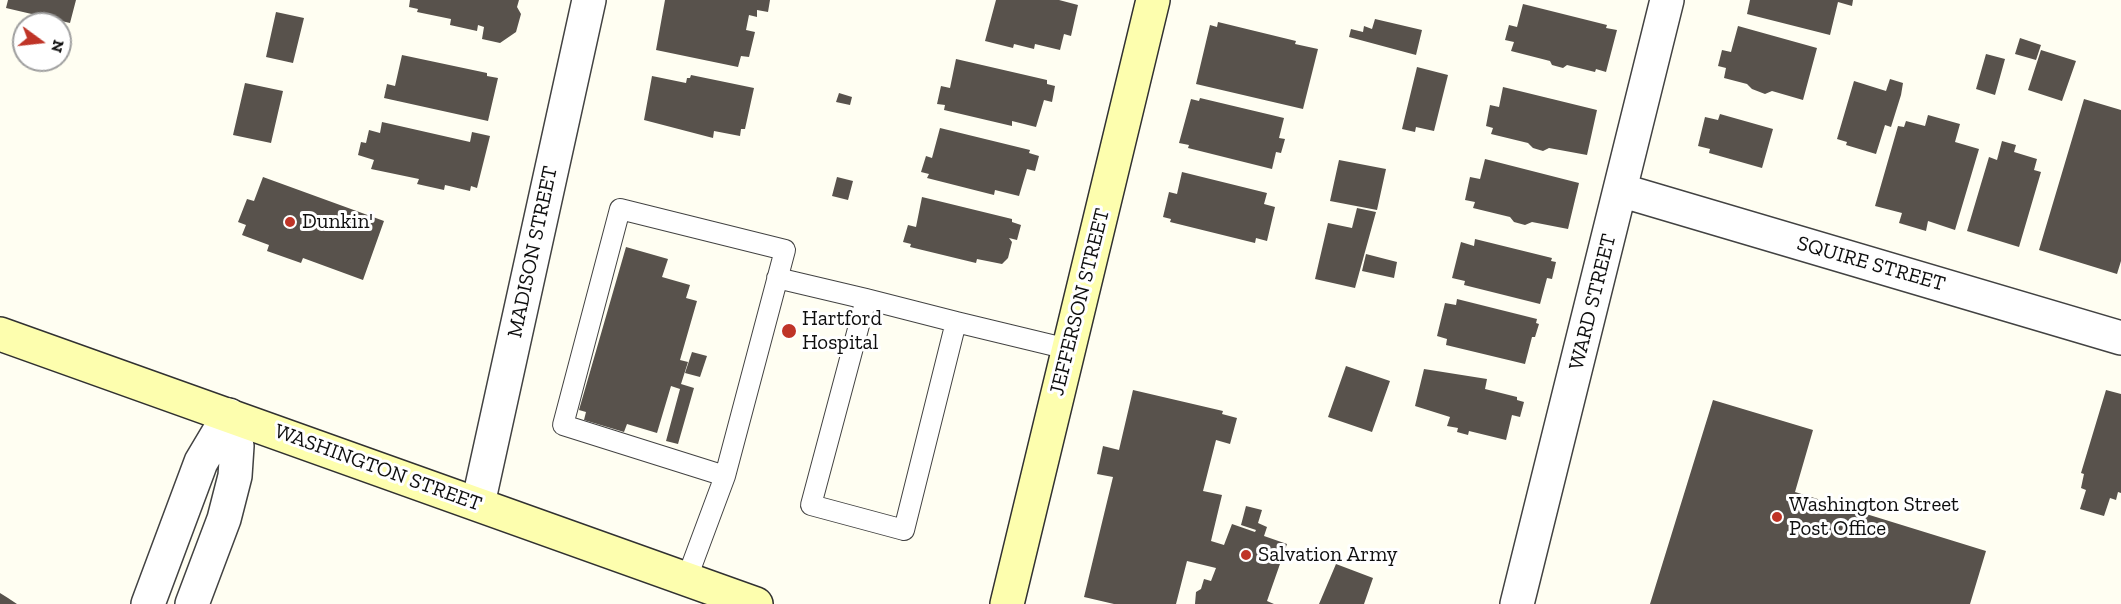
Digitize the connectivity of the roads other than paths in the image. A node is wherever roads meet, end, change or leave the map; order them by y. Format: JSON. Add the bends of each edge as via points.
{"nodes":[{"id":1,"x":589,"y":0,"type":"edge"},
{"id":2,"x":1152,"y":0,"type":"edge"},
{"id":3,"x":1667,"y":0,"type":"edge"},
{"id":4,"x":1620,"y":190,"type":"junction"},
{"id":5,"x":777,"y":278,"type":"junction"},
{"id":6,"x":867,"y":299,"type":"junction"},
{"id":7,"x":956,"y":322,"type":"junction"},
{"id":8,"x":2119,"y":331,"type":"edge"},
{"id":9,"x":0,"y":334,"type":"edge"},
{"id":10,"x":1068,"y":349,"type":"junction"},
{"id":11,"x":229,"y":415,"type":"junction"},
{"id":12,"x":725,"y":476,"type":"junction"},
{"id":13,"x":478,"y":504,"type":"junction"},
{"id":14,"x":687,"y":578,"type":"junction"},
{"id":15,"x":148,"y":604,"type":"edge"},
{"id":16,"x":192,"y":604,"type":"edge"},
{"id":17,"x":756,"y":604,"type":"edge"},
{"id":18,"x":1007,"y":604,"type":"edge"},
{"id":19,"x":1518,"y":604,"type":"edge"}],
"edges":[{"from":1,"to":13,"type":"street","name":"MADISON STREET"},
{"from":2,"to":10,"type":"main road","name":"JEFFERSON STREET"},
{"from":3,"to":4,"type":"street","name":"WARD STREET"},
{"from":4,"to":8,"type":"street","name":"SQUIRE STREET"},
{"from":4,"to":19,"type":"street","name":"WARD STREET"},
{"from":5,"to":6,"type":"lane"},
{"from":5,"to":12,"type":"lane"},
{"from":5,"to":12,"type":"lane","via":[[785,250],[620,209],[563,425]]},
{"from":6,"to":7,"type":"lane"},
{"from":6,"to":7,"type":"lane","via":[[811,505],[904,530]]},
{"from":7,"to":10,"type":"lane"},
{"from":9,"to":11,"type":"main road","name":"WASHINGTON STREET"},
{"from":10,"to":18,"type":"main road","name":"JEFFERSON STREET"},
{"from":11,"to":13,"type":"main road","name":"WASHINGTON STREET"},
{"from":11,"to":15,"type":"street","via":[[201,462]]},
{"from":11,"to":16,"type":"street","via":[[237,446],[235,476],[224,519]]},
{"from":12,"to":14,"type":"lane"},
{"from":13,"to":14,"type":"main road","name":"WASHINGTON STREET"},
{"from":14,"to":17,"type":"main road","name":"WASHINGTON STREET"}]}
